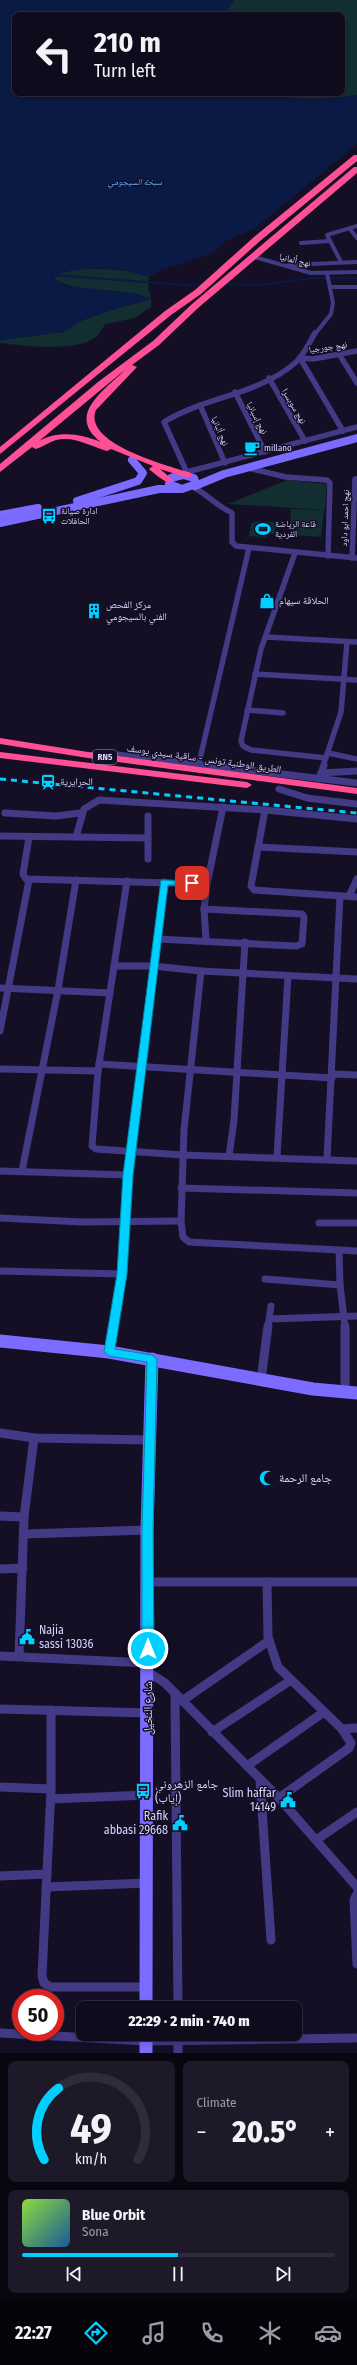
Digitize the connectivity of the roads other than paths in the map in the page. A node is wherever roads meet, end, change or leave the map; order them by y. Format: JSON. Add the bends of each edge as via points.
{"nodes":[{"id":1,"x":357,"y":157,"type":"edge"},
{"id":2,"x":357,"y":169,"type":"edge"},
{"id":3,"x":357,"y":226,"type":"edge"},
{"id":4,"x":350,"y":230,"type":"junction"},
{"id":5,"x":357,"y":238,"type":"edge"},
{"id":6,"x":329,"y":241,"type":"junction"},
{"id":7,"x":301,"y":242,"type":"dead end"},
{"id":8,"x":254,"y":257,"type":"junction"},
{"id":9,"x":341,"y":262,"type":"junction"},
{"id":10,"x":357,"y":262,"type":"edge"},
{"id":11,"x":278,"y":265,"type":"junction"},
{"id":12,"x":357,"y":272,"type":"edge"},
{"id":13,"x":328,"y":275,"type":"junction"},
{"id":14,"x":330,"y":286,"type":"junction"},
{"id":15,"x":357,"y":287,"type":"edge"},
{"id":16,"x":156,"y":343,"type":"junction"},
{"id":17,"x":357,"y":351,"type":"edge"},
{"id":18,"x":339,"y":354,"type":"junction"},
{"id":19,"x":300,"y":358,"type":"junction"},
{"id":20,"x":269,"y":378,"type":"junction"},
{"id":21,"x":357,"y":383,"type":"edge"},
{"id":22,"x":234,"y":392,"type":"junction"},
{"id":23,"x":200,"y":405,"type":"junction"},
{"id":24,"x":357,"y":427,"type":"edge"},
{"id":25,"x":343,"y":431,"type":"junction"},
{"id":26,"x":357,"y":438,"type":"edge"},
{"id":27,"x":305,"y":441,"type":"junction"},
{"id":28,"x":0,"y":451,"type":"edge"},
{"id":29,"x":265,"y":452,"type":"junction"},
{"id":30,"x":132,"y":460,"type":"junction"},
{"id":31,"x":225,"y":463,"type":"junction"},
{"id":32,"x":248,"y":468,"type":"junction"},
{"id":33,"x":0,"y":469,"type":"edge"},
{"id":34,"x":188,"y":473,"type":"junction"},
{"id":35,"x":224,"y":474,"type":"junction"},
{"id":36,"x":169,"y":480,"type":"junction"},
{"id":37,"x":356,"y":480,"type":"edge"},
{"id":38,"x":194,"y":486,"type":"junction"},
{"id":39,"x":179,"y":489,"type":"junction"},
{"id":40,"x":77,"y":500,"type":"junction"},
{"id":41,"x":0,"y":515,"type":"edge"},
{"id":42,"x":356,"y":516,"type":"edge"},
{"id":43,"x":0,"y":523,"type":"edge"},
{"id":44,"x":249,"y":548,"type":"junction"},
{"id":45,"x":295,"y":553,"type":"junction"},
{"id":46,"x":328,"y":556,"type":"junction"},
{"id":47,"x":355,"y":558,"type":"edge"},
{"id":48,"x":266,"y":636,"type":"junction"},
{"id":49,"x":348,"y":642,"type":"junction"},
{"id":50,"x":357,"y":642,"type":"edge"},
{"id":51,"x":255,"y":674,"type":"junction"},
{"id":52,"x":344,"y":679,"type":"junction"},
{"id":53,"x":357,"y":680,"type":"edge"},
{"id":54,"x":247,"y":710,"type":"junction"},
{"id":55,"x":283,"y":713,"type":"dead end"},
{"id":56,"x":0,"y":741,"type":"edge"},
{"id":57,"x":88,"y":755,"type":"junction"},
{"id":58,"x":0,"y":756,"type":"edge"},
{"id":59,"x":327,"y":756,"type":"junction"},
{"id":60,"x":357,"y":759,"type":"edge"},
{"id":61,"x":199,"y":763,"type":"junction"},
{"id":62,"x":357,"y":771,"type":"edge"},
{"id":63,"x":320,"y":776,"type":"junction"},
{"id":64,"x":357,"y":783,"type":"edge"},
{"id":65,"x":281,"y":785,"type":"junction"},
{"id":66,"x":357,"y":786,"type":"edge"},
{"id":67,"x":357,"y":791,"type":"edge"},
{"id":68,"x":357,"y":798,"type":"edge"},
{"id":69,"x":357,"y":804,"type":"edge"},
{"id":70,"x":223,"y":807,"type":"junction"},
{"id":71,"x":265,"y":810,"type":"junction"},
{"id":72,"x":5,"y":813,"type":"dead end"},
{"id":73,"x":80,"y":813,"type":"junction"},
{"id":74,"x":148,"y":816,"type":"dead end"},
{"id":75,"x":357,"y":819,"type":"edge"},
{"id":76,"x":0,"y":836,"type":"edge"},
{"id":77,"x":76,"y":836,"type":"junction"},
{"id":78,"x":29,"y":837,"type":"junction"},
{"id":79,"x":148,"y":838,"type":"junction"},
{"id":80,"x":258,"y":846,"type":"junction"},
{"id":81,"x":357,"y":852,"type":"edge"},
{"id":82,"x":148,"y":859,"type":"dead end"},
{"id":83,"x":357,"y":879,"type":"edge"},
{"id":84,"x":29,"y":880,"type":"junction"},
{"id":85,"x":76,"y":880,"type":"junction"},
{"id":86,"x":127,"y":881,"type":"junction"},
{"id":87,"x":164,"y":882,"type":"junction"},
{"id":88,"x":207,"y":884,"type":"junction"},
{"id":89,"x":340,"y":896,"type":"junction"},
{"id":90,"x":349,"y":896,"type":"junction"},
{"id":91,"x":357,"y":897,"type":"edge"},
{"id":92,"x":204,"y":909,"type":"junction"},
{"id":93,"x":157,"y":939,"type":"junction"},
{"id":94,"x":206,"y":940,"type":"junction"},
{"id":95,"x":245,"y":942,"type":"junction"},
{"id":96,"x":114,"y":966,"type":"junction"},
{"id":97,"x":153,"y":966,"type":"junction"},
{"id":98,"x":201,"y":971,"type":"junction"},
{"id":99,"x":244,"y":973,"type":"junction"},
{"id":100,"x":288,"y":976,"type":"junction"},
{"id":101,"x":336,"y":978,"type":"junction"},
{"id":102,"x":357,"y":979,"type":"edge"},
{"id":103,"x":0,"y":988,"type":"edge"},
{"id":104,"x":9,"y":988,"type":"junction"},
{"id":105,"x":58,"y":990,"type":"junction"},
{"id":106,"x":110,"y":993,"type":"junction"},
{"id":107,"x":0,"y":1031,"type":"edge"},
{"id":108,"x":142,"y":1067,"type":"junction"},
{"id":109,"x":99,"y":1068,"type":"junction"},
{"id":110,"x":0,"y":1069,"type":"edge"},
{"id":111,"x":42,"y":1070,"type":"junction"},
{"id":112,"x":189,"y":1070,"type":"junction"},
{"id":113,"x":237,"y":1073,"type":"junction"},
{"id":114,"x":282,"y":1075,"type":"junction"},
{"id":115,"x":357,"y":1075,"type":"edge"},
{"id":116,"x":333,"y":1076,"type":"junction"},
{"id":117,"x":131,"y":1151,"type":"junction"},
{"id":118,"x":183,"y":1155,"type":"junction"},
{"id":119,"x":229,"y":1156,"type":"junction"},
{"id":120,"x":277,"y":1157,"type":"junction"},
{"id":121,"x":327,"y":1160,"type":"junction"},
{"id":122,"x":357,"y":1161,"type":"edge"},
{"id":123,"x":0,"y":1171,"type":"edge"},
{"id":124,"x":22,"y":1171,"type":"junction"},
{"id":125,"x":128,"y":1175,"type":"junction"},
{"id":126,"x":181,"y":1188,"type":"junction"},
{"id":127,"x":357,"y":1193,"type":"edge"},
{"id":128,"x":0,"y":1218,"type":"edge"},
{"id":129,"x":180,"y":1221,"type":"junction"},
{"id":130,"x":126,"y":1222,"type":"junction"},
{"id":131,"x":319,"y":1222,"type":"dead end"},
{"id":132,"x":357,"y":1223,"type":"edge"},
{"id":133,"x":339,"y":1250,"type":"junction"},
{"id":134,"x":357,"y":1251,"type":"edge"},
{"id":135,"x":0,"y":1271,"type":"edge"},
{"id":136,"x":122,"y":1274,"type":"junction"},
{"id":137,"x":265,"y":1279,"type":"dead end"},
{"id":138,"x":340,"y":1285,"type":"junction"},
{"id":139,"x":271,"y":1306,"type":"dead end"},
{"id":140,"x":357,"y":1316,"type":"edge"},
{"id":141,"x":345,"y":1318,"type":"junction"},
{"id":142,"x":270,"y":1320,"type":"junction"},
{"id":143,"x":0,"y":1341,"type":"edge"},
{"id":144,"x":109,"y":1352,"type":"junction"},
{"id":145,"x":152,"y":1359,"type":"junction"},
{"id":146,"x":261,"y":1380,"type":"junction"},
{"id":147,"x":345,"y":1393,"type":"junction"},
{"id":148,"x":357,"y":1393,"type":"edge"},
{"id":149,"x":0,"y":1433,"type":"edge"},
{"id":150,"x":34,"y":1438,"type":"junction"},
{"id":151,"x":150,"y":1440,"type":"junction"},
{"id":152,"x":0,"y":1516,"type":"edge"},
{"id":153,"x":24,"y":1517,"type":"junction"},
{"id":154,"x":147,"y":1530,"type":"junction"},
{"id":155,"x":25,"y":1534,"type":"junction"},
{"id":156,"x":23,"y":1568,"type":"junction"},
{"id":157,"x":0,"y":1569,"type":"edge"},
{"id":158,"x":148,"y":1582,"type":"junction"},
{"id":159,"x":267,"y":1582,"type":"junction"},
{"id":160,"x":357,"y":1582,"type":"edge"},
{"id":161,"x":268,"y":1642,"type":"junction"},
{"id":162,"x":0,"y":1656,"type":"edge"},
{"id":163,"x":19,"y":1656,"type":"junction"},
{"id":164,"x":148,"y":1667,"type":"junction"},
{"id":165,"x":291,"y":1680,"type":"junction"},
{"id":166,"x":179,"y":1697,"type":"junction"},
{"id":167,"x":0,"y":1709,"type":"edge"},
{"id":168,"x":51,"y":1710,"type":"junction"},
{"id":169,"x":324,"y":1712,"type":"junction"},
{"id":170,"x":148,"y":1713,"type":"junction"},
{"id":171,"x":342,"y":1728,"type":"junction"},
{"id":172,"x":357,"y":1728,"type":"edge"},
{"id":173,"x":212,"y":1732,"type":"junction"},
{"id":174,"x":247,"y":1766,"type":"junction"},
{"id":175,"x":260,"y":1780,"type":"junction"},
{"id":176,"x":0,"y":1787,"type":"edge"},
{"id":177,"x":51,"y":1794,"type":"junction"},
{"id":178,"x":147,"y":1795,"type":"junction"},
{"id":179,"x":279,"y":1798,"type":"junction"},
{"id":180,"x":357,"y":1812,"type":"edge"},
{"id":181,"x":316,"y":1840,"type":"junction"},
{"id":182,"x":47,"y":1874,"type":"junction"},
{"id":183,"x":0,"y":1876,"type":"edge"},
{"id":184,"x":147,"y":1883,"type":"junction"},
{"id":185,"x":46,"y":1887,"type":"junction"},
{"id":186,"x":357,"y":1888,"type":"edge"},
{"id":187,"x":357,"y":1894,"type":"edge"},
{"id":188,"x":271,"y":1940,"type":"dead end"},
{"id":189,"x":357,"y":1964,"type":"edge"},
{"id":190,"x":146,"y":1987,"type":"junction"},
{"id":191,"x":146,"y":2001,"type":"edge"},
{"id":192,"x":178,"y":2001,"type":"edge"},
{"id":193,"x":0,"y":2033,"type":"edge"},
{"id":194,"x":302,"y":2038,"type":"edge"},
{"id":195,"x":357,"y":2038,"type":"edge"},
{"id":196,"x":157,"y":2041,"type":"edge"},
{"id":197,"x":178,"y":2041,"type":"edge"},
{"id":198,"x":146,"y":2043,"type":"edge"},
{"id":199,"x":178,"y":2053,"type":"edge"}],
"edges":[{"from":1,"to":28,"type":"highway","via":[[204,286]]},
{"from":2,"to":8,"type":"highway"},
{"from":3,"to":4,"type":"street"},
{"from":4,"to":5,"type":"street"},
{"from":4,"to":6,"type":"street","via":[[327,235]]},
{"from":6,"to":7,"type":"street"},
{"from":6,"to":9,"type":"street"},
{"from":8,"to":11,"type":"street","name":"نهج ألمانيا"},
{"from":8,"to":16,"type":"highway"},
{"from":9,"to":10,"type":"street"},
{"from":9,"to":11,"type":"street"},
{"from":11,"to":13,"type":"street","name":"نهج ألمانيا"},
{"from":12,"to":13,"type":"street","name":"نهج ألمانيا"},
{"from":13,"to":14,"type":"street"},
{"from":14,"to":15,"type":"street"},
{"from":14,"to":19,"type":"street","via":[[333,303],[331,314],[324,319]]},
{"from":16,"to":33,"type":"highway","via":[[107,379]]},
{"from":16,"to":34,"type":"highway","via":[[95,405],[89,420],[99,436],[112,446]]},
{"from":17,"to":18,"type":"street","name":"نهج جورجيا"},
{"from":18,"to":19,"type":"street","name":"نهج جورجيا"},
{"from":18,"to":21,"type":"street"},
{"from":19,"to":20,"type":"street","via":[[288,369]]},
{"from":19,"to":25,"type":"street"},
{"from":20,"to":22,"type":"street"},
{"from":20,"to":27,"type":"street","name":"نهج سويسرا"},
{"from":22,"to":23,"type":"street"},
{"from":22,"to":29,"type":"street","name":"نهج إسبانيا"},
{"from":23,"to":31,"type":"street","name":"نهج ألبانيا"},
{"from":23,"to":34,"type":"street","via":[[168,418],[164,424]]},
{"from":24,"to":25,"type":"street"},
{"from":25,"to":27,"type":"street"},
{"from":26,"to":32,"type":"main road"},
{"from":27,"to":29,"type":"street"},
{"from":29,"to":31,"type":"street"},
{"from":30,"to":33,"type":"highway","via":[[86,439],[62,436],[42,442]]},
{"from":30,"to":36,"type":"highway","via":[[162,473]]},
{"from":30,"to":40,"type":"main road","via":[[142,470],[138,482]]},
{"from":31,"to":34,"type":"street"},
{"from":32,"to":35,"type":"main road"},
{"from":32,"to":46,"type":"street","via":[[294,478],[328,480]]},
{"from":34,"to":35,"type":"main road"},
{"from":34,"to":36,"type":"main road"},
{"from":34,"to":38,"type":"main road","via":[[196,480]]},
{"from":35,"to":38,"type":"main road"},
{"from":36,"to":39,"type":"main road","via":[[171,486]]},
{"from":36,"to":40,"type":"main road","via":[[156,485]]},
{"from":37,"to":42,"type":"street","name":"نهج احمد ابو داود"},
{"from":38,"to":39,"type":"main road"},
{"from":38,"to":44,"type":"street","via":[[218,507],[232,513],[232,542],[239,547]]},
{"from":39,"to":43,"type":"main road","via":[[159,489]]},
{"from":40,"to":41,"type":"main road"},
{"from":42,"to":47,"type":"street","name":"نهج احمد ابو داود"},
{"from":44,"to":45,"type":"street"},
{"from":44,"to":61,"type":"street"},
{"from":45,"to":46,"type":"street"},
{"from":45,"to":48,"type":"street"},
{"from":46,"to":47,"type":"street"},
{"from":48,"to":49,"type":"street"},
{"from":48,"to":51,"type":"street"},
{"from":49,"to":50,"type":"street"},
{"from":49,"to":52,"type":"street"},
{"from":51,"to":52,"type":"street"},
{"from":51,"to":54,"type":"street"},
{"from":52,"to":53,"type":"street"},
{"from":52,"to":59,"type":"street","via":[[341,712]]},
{"from":54,"to":55,"type":"street"},
{"from":54,"to":59,"type":"street","via":[[241,741],[247,748]]},
{"from":56,"to":57,"type":"highway","name":"الطريق الوطنية تونس - ساقية سيدي يوسف","number":"RN5"},
{"from":57,"to":61,"type":"street","via":[[107,753]]},
{"from":57,"to":65,"type":"highway","name":"الطريق الوطنية تونس - ساقية سيدي يوسف","number":"RN5"},
{"from":58,"to":65,"type":"highway","name":"الطريق الوطنية تونس - ساقية سيدي يوسف","number":"RN5"},
{"from":59,"to":60,"type":"street"},
{"from":59,"to":63,"type":"street"},
{"from":61,"to":63,"type":"street"},
{"from":62,"to":63,"type":"street"},
{"from":63,"to":64,"type":"street"},
{"from":65,"to":66,"type":"street","via":[[318,782]]},
{"from":65,"to":67,"type":"highway","name":"الطريق الوطنية تونس - ساقية سيدي يوسف","number":"RN5"},
{"from":65,"to":68,"type":"highway","name":"الطريق الوطنية تونس - ساقية سيدي يوسف","number":"RN5"},
{"from":65,"to":69,"type":"street","via":[[307,798]]},
{"from":70,"to":71,"type":"street"},
{"from":70,"to":73,"type":"street","via":[[99,800],[86,805]]},
{"from":70,"to":88,"type":"street"},
{"from":71,"to":75,"type":"street"},
{"from":71,"to":80,"type":"street"},
{"from":72,"to":73,"type":"street","via":[[56,816]]},
{"from":73,"to":77,"type":"street"},
{"from":74,"to":79,"type":"street"},
{"from":76,"to":78,"type":"street"},
{"from":77,"to":78,"type":"street"},
{"from":77,"to":79,"type":"street"},
{"from":78,"to":84,"type":"street","via":[[22,874]]},
{"from":79,"to":82,"type":"street"},
{"from":80,"to":81,"type":"street","via":[[306,851]]},
{"from":80,"to":89,"type":"street","via":[[250,886],[254,890]]},
{"from":83,"to":90,"type":"street"},
{"from":84,"to":85,"type":"street"},
{"from":84,"to":104,"type":"street"},
{"from":85,"to":86,"type":"street"},
{"from":85,"to":105,"type":"street"},
{"from":86,"to":87,"type":"street"},
{"from":86,"to":96,"type":"street"},
{"from":87,"to":88,"type":"street"},
{"from":87,"to":93,"type":"street"},
{"from":88,"to":92,"type":"street"},
{"from":89,"to":90,"type":"street"},
{"from":89,"to":101,"type":"street"},
{"from":90,"to":91,"type":"street"},
{"from":92,"to":94,"type":"street"},
{"from":92,"to":95,"type":"street","via":[[294,912],[304,917],[302,944],[296,946]]},
{"from":93,"to":94,"type":"street"},
{"from":93,"to":97,"type":"street"},
{"from":94,"to":95,"type":"street"},
{"from":95,"to":99,"type":"street"},
{"from":96,"to":97,"type":"street"},
{"from":96,"to":106,"type":"street"},
{"from":97,"to":98,"type":"street"},
{"from":97,"to":108,"type":"street"},
{"from":98,"to":99,"type":"street"},
{"from":98,"to":112,"type":"street"},
{"from":99,"to":100,"type":"street"},
{"from":99,"to":113,"type":"street"},
{"from":100,"to":101,"type":"street"},
{"from":100,"to":114,"type":"street"},
{"from":101,"to":102,"type":"street"},
{"from":101,"to":116,"type":"street"},
{"from":103,"to":104,"type":"street"},
{"from":104,"to":105,"type":"street"},
{"from":104,"to":107,"type":"street"},
{"from":105,"to":106,"type":"street"},
{"from":105,"to":111,"type":"street"},
{"from":106,"to":109,"type":"street"},
{"from":108,"to":109,"type":"street"},
{"from":108,"to":112,"type":"street"},
{"from":108,"to":117,"type":"street"},
{"from":109,"to":111,"type":"street"},
{"from":109,"to":117,"type":"street","via":[[92,1146]]},
{"from":110,"to":111,"type":"street"},
{"from":111,"to":124,"type":"street"},
{"from":112,"to":113,"type":"street"},
{"from":112,"to":118,"type":"street"},
{"from":113,"to":114,"type":"street"},
{"from":113,"to":119,"type":"street"},
{"from":114,"to":116,"type":"street"},
{"from":114,"to":120,"type":"street"},
{"from":115,"to":116,"type":"street"},
{"from":116,"to":121,"type":"street"},
{"from":117,"to":118,"type":"street"},
{"from":117,"to":125,"type":"street"},
{"from":118,"to":119,"type":"street"},
{"from":118,"to":126,"type":"street"},
{"from":119,"to":120,"type":"street"},
{"from":120,"to":121,"type":"street"},
{"from":121,"to":122,"type":"street"},
{"from":123,"to":124,"type":"street"},
{"from":124,"to":125,"type":"street"},
{"from":125,"to":130,"type":"street"},
{"from":126,"to":127,"type":"street"},
{"from":126,"to":129,"type":"street"},
{"from":128,"to":130,"type":"street"},
{"from":129,"to":130,"type":"street"},
{"from":129,"to":133,"type":"street","via":[[182,1237],[189,1242]]},
{"from":130,"to":136,"type":"street"},
{"from":131,"to":132,"type":"street"},
{"from":133,"to":134,"type":"street"},
{"from":133,"to":138,"type":"street"},
{"from":135,"to":136,"type":"street"},
{"from":136,"to":144,"type":"street"},
{"from":137,"to":138,"type":"street"},
{"from":138,"to":141,"type":"street"},
{"from":139,"to":142,"type":"street"},
{"from":140,"to":141,"type":"street"},
{"from":141,"to":142,"type":"street"},
{"from":141,"to":147,"type":"street"},
{"from":142,"to":146,"type":"street"},
{"from":143,"to":144,"type":"main road"},
{"from":144,"to":145,"type":"main road"},
{"from":145,"to":146,"type":"main road"},
{"from":145,"to":151,"type":"main road","name":"شارع النخيل"},
{"from":146,"to":147,"type":"main road"},
{"from":147,"to":148,"type":"main road"},
{"from":149,"to":150,"type":"street"},
{"from":150,"to":151,"type":"street"},
{"from":150,"to":153,"type":"street"},
{"from":151,"to":154,"type":"main road","name":"شارع النخيل"},
{"from":152,"to":153,"type":"street"},
{"from":153,"to":155,"type":"street"},
{"from":154,"to":155,"type":"street"},
{"from":154,"to":158,"type":"main road","name":"شارع النخيل"},
{"from":155,"to":156,"type":"street"},
{"from":156,"to":157,"type":"street"},
{"from":156,"to":163,"type":"street"},
{"from":158,"to":159,"type":"street"},
{"from":158,"to":164,"type":"main road","name":"شارع النخيل"},
{"from":159,"to":160,"type":"street"},
{"from":159,"to":161,"type":"street"},
{"from":161,"to":165,"type":"street","via":[[275,1663]]},
{"from":161,"to":166,"type":"street"},
{"from":162,"to":163,"type":"street"},
{"from":163,"to":164,"type":"street"},
{"from":164,"to":166,"type":"street"},
{"from":164,"to":170,"type":"main road","name":"شارع النخيل"},
{"from":165,"to":169,"type":"street"},
{"from":165,"to":173,"type":"street"},
{"from":166,"to":173,"type":"street"},
{"from":166,"to":192,"type":"street"},
{"from":167,"to":168,"type":"street"},
{"from":168,"to":170,"type":"street"},
{"from":168,"to":177,"type":"street"},
{"from":169,"to":171,"type":"street"},
{"from":169,"to":174,"type":"street"},
{"from":170,"to":178,"type":"main road","name":"شارع النخيل"},
{"from":171,"to":172,"type":"street"},
{"from":171,"to":179,"type":"street","via":[[351,1743],[349,1748]]},
{"from":173,"to":174,"type":"street"},
{"from":174,"to":175,"type":"street"},
{"from":175,"to":179,"type":"street"},
{"from":175,"to":188,"type":"street"},
{"from":176,"to":177,"type":"street"},
{"from":177,"to":178,"type":"street"},
{"from":177,"to":182,"type":"street"},
{"from":178,"to":184,"type":"main road","name":"شارع النخيل"},
{"from":179,"to":181,"type":"street"},
{"from":180,"to":181,"type":"street"},
{"from":181,"to":186,"type":"street"},
{"from":182,"to":183,"type":"street"},
{"from":182,"to":185,"type":"street"},
{"from":184,"to":185,"type":"street"},
{"from":184,"to":190,"type":"main road","name":"شارع النخيل"},
{"from":185,"to":190,"type":"street","via":[[42,1976],[47,1986]]},
{"from":187,"to":189,"type":"street","via":[[354,1900]]},
{"from":190,"to":191,"type":"main road","name":"شارع النخيل"},
{"from":193,"to":198,"type":"street"},
{"from":194,"to":195,"type":"street"},
{"from":196,"to":198,"type":"street"},
{"from":197,"to":199,"type":"street"}]}
